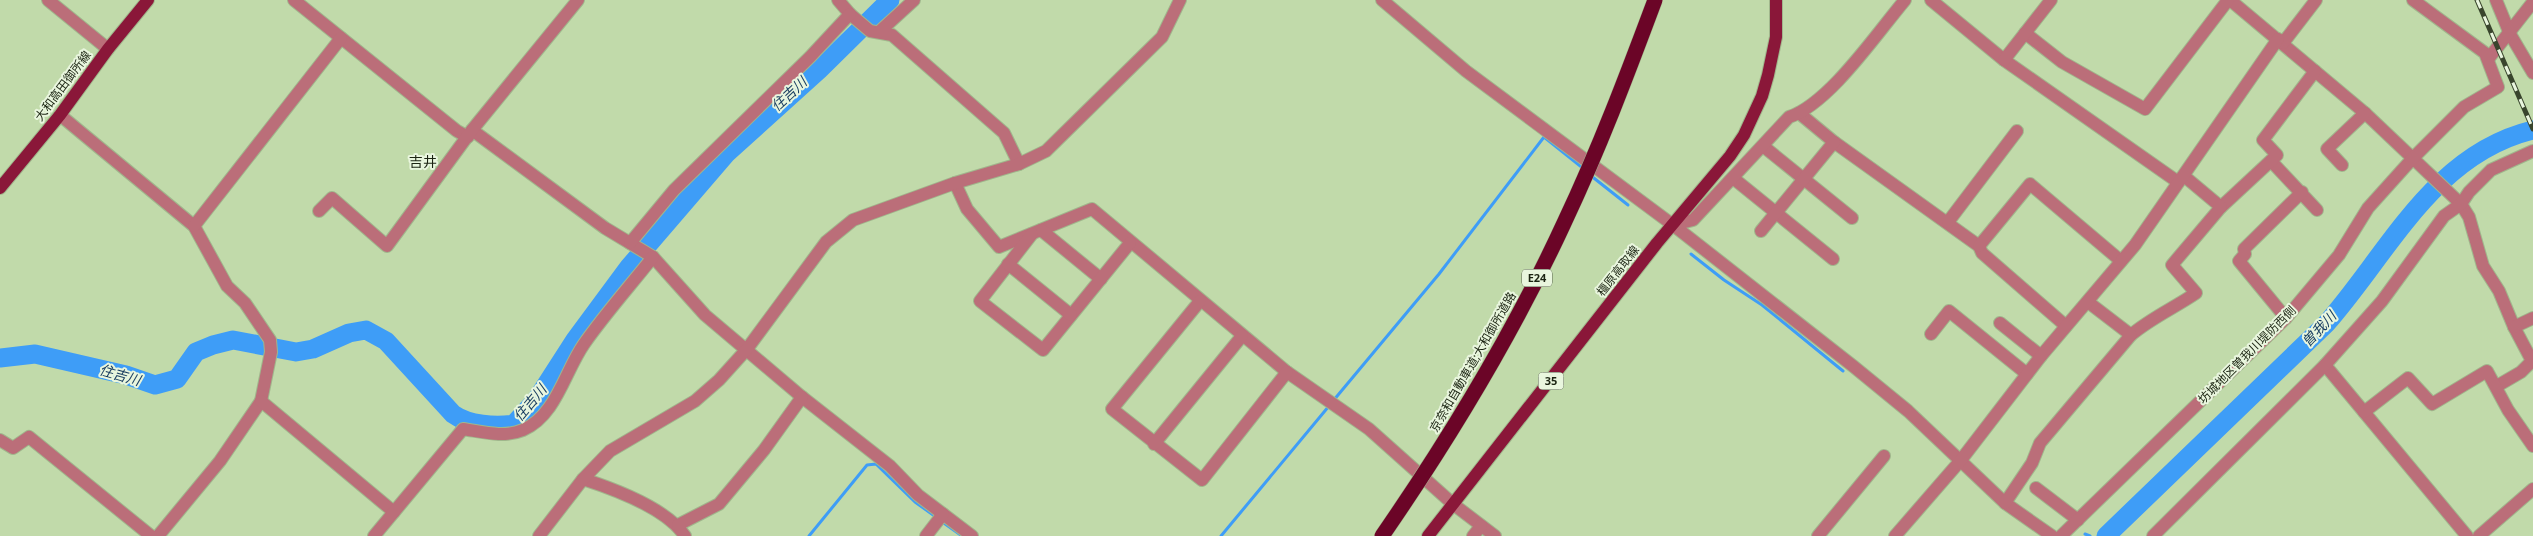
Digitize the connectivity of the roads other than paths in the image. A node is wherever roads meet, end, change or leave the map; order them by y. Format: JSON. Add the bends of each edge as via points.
{"nodes":[{"id":1,"x":48,"y":0,"type":"edge"},
{"id":2,"x":148,"y":0,"type":"edge"},
{"id":3,"x":294,"y":0,"type":"edge"},
{"id":4,"x":578,"y":0,"type":"edge"},
{"id":5,"x":838,"y":0,"type":"edge"},
{"id":6,"x":914,"y":0,"type":"edge"},
{"id":7,"x":1180,"y":0,"type":"edge"},
{"id":8,"x":1382,"y":0,"type":"edge"},
{"id":9,"x":1655,"y":0,"type":"edge"},
{"id":10,"x":1776,"y":0,"type":"edge"},
{"id":11,"x":1905,"y":0,"type":"edge"},
{"id":12,"x":1932,"y":0,"type":"edge"},
{"id":13,"x":2051,"y":0,"type":"edge"},
{"id":14,"x":2229,"y":0,"type":"edge"},
{"id":15,"x":2316,"y":0,"type":"edge"},
{"id":16,"x":2413,"y":0,"type":"edge"},
{"id":17,"x":2496,"y":0,"type":"edge"},
{"id":18,"x":2533,"y":2,"type":"edge"},
{"id":19,"x":850,"y":14,"type":"junction"},
{"id":20,"x":879,"y":32,"type":"junction"},
{"id":21,"x":2025,"y":33,"type":"junction"},
{"id":22,"x":2510,"y":34,"type":"junction"},
{"id":23,"x":341,"y":38,"type":"junction"},
{"id":24,"x":2280,"y":41,"type":"junction"},
{"id":25,"x":108,"y":49,"type":"junction"},
{"id":26,"x":2488,"y":58,"type":"junction"},
{"id":27,"x":2004,"y":60,"type":"junction"},
{"id":28,"x":2315,"y":71,"type":"junction"},
{"id":29,"x":2533,"y":73,"type":"edge"},
{"id":30,"x":2365,"y":113,"type":"junction"},
{"id":31,"x":1799,"y":114,"type":"junction"},
{"id":32,"x":60,"y":115,"type":"junction"},
{"id":33,"x":2018,"y":132,"type":"dead end"},
{"id":34,"x":470,"y":133,"type":"junction"},
{"id":35,"x":1834,"y":142,"type":"junction"},
{"id":36,"x":1763,"y":146,"type":"junction"},
{"id":37,"x":2533,"y":151,"type":"edge"},
{"id":38,"x":2414,"y":159,"type":"junction"},
{"id":39,"x":2271,"y":161,"type":"junction"},
{"id":40,"x":1019,"y":164,"type":"junction"},
{"id":41,"x":2342,"y":165,"type":"dead end"},
{"id":42,"x":1733,"y":178,"type":"junction"},
{"id":43,"x":1804,"y":179,"type":"junction"},
{"id":44,"x":2181,"y":179,"type":"junction"},
{"id":45,"x":2,"y":183,"type":"edge"},
{"id":46,"x":955,"y":183,"type":"junction"},
{"id":47,"x":2302,"y":192,"type":"junction"},
{"id":48,"x":2459,"y":201,"type":"junction"},
{"id":49,"x":2221,"y":207,"type":"junction"},
{"id":50,"x":2317,"y":210,"type":"dead end"},
{"id":51,"x":319,"y":211,"type":"dead end"},
{"id":52,"x":1776,"y":213,"type":"junction"},
{"id":53,"x":1852,"y":218,"type":"dead end"},
{"id":54,"x":1948,"y":222,"type":"junction"},
{"id":55,"x":1673,"y":225,"type":"junction"},
{"id":56,"x":194,"y":226,"type":"junction"},
{"id":57,"x":1037,"y":231,"type":"junction"},
{"id":58,"x":1761,"y":231,"type":"dead end"},
{"id":59,"x":630,"y":243,"type":"junction"},
{"id":60,"x":1130,"y":243,"type":"junction"},
{"id":61,"x":1979,"y":246,"type":"junction"},
{"id":62,"x":653,"y":257,"type":"junction"},
{"id":63,"x":1833,"y":259,"type":"dead end"},
{"id":64,"x":2121,"y":261,"type":"junction"},
{"id":65,"x":1008,"y":264,"type":"junction"},
{"id":66,"x":1101,"y":279,"type":"junction"},
{"id":67,"x":1200,"y":301,"type":"junction"},
{"id":68,"x":2088,"y":302,"type":"junction"},
{"id":69,"x":1071,"y":315,"type":"junction"},
{"id":70,"x":2286,"y":318,"type":"junction"},
{"id":71,"x":2533,"y":318,"type":"edge"},
{"id":72,"x":2000,"y":322,"type":"dead end"},
{"id":73,"x":2066,"y":326,"type":"junction"},
{"id":74,"x":2514,"y":328,"type":"junction"},
{"id":75,"x":1931,"y":334,"type":"dead end"},
{"id":76,"x":2131,"y":335,"type":"junction"},
{"id":77,"x":1242,"y":336,"type":"junction"},
{"id":78,"x":747,"y":349,"type":"junction"},
{"id":79,"x":2041,"y":356,"type":"junction"},
{"id":80,"x":2325,"y":365,"type":"junction"},
{"id":81,"x":1286,"y":372,"type":"junction"},
{"id":82,"x":2027,"y":374,"type":"junction"},
{"id":83,"x":2497,"y":386,"type":"junction"},
{"id":84,"x":802,"y":397,"type":"junction"},
{"id":85,"x":261,"y":401,"type":"junction"},
{"id":86,"x":2364,"y":412,"type":"junction"},
{"id":87,"x":0,"y":440,"type":"edge"},
{"id":88,"x":1154,"y":444,"type":"junction"},
{"id":89,"x":2533,"y":446,"type":"edge"},
{"id":90,"x":1884,"y":456,"type":"dead end"},
{"id":91,"x":1961,"y":460,"type":"junction"},
{"id":92,"x":583,"y":479,"type":"junction"},
{"id":93,"x":2036,"y":488,"type":"dead end"},
{"id":94,"x":2533,"y":489,"type":"edge"},
{"id":95,"x":2005,"y":503,"type":"junction"},
{"id":96,"x":1453,"y":504,"type":"junction"},
{"id":97,"x":394,"y":512,"type":"junction"},
{"id":98,"x":940,"y":518,"type":"junction"},
{"id":99,"x":2078,"y":520,"type":"junction"},
{"id":100,"x":678,"y":525,"type":"junction"},
{"id":101,"x":1481,"y":526,"type":"junction"},
{"id":102,"x":151,"y":536,"type":"edge"},
{"id":103,"x":158,"y":536,"type":"edge"},
{"id":104,"x":374,"y":536,"type":"edge"},
{"id":105,"x":539,"y":536,"type":"edge"},
{"id":106,"x":685,"y":536,"type":"edge"},
{"id":107,"x":926,"y":536,"type":"edge"},
{"id":108,"x":972,"y":536,"type":"edge"},
{"id":109,"x":1382,"y":536,"type":"edge"},
{"id":110,"x":1428,"y":536,"type":"edge"},
{"id":111,"x":1473,"y":536,"type":"edge"},
{"id":112,"x":1494,"y":536,"type":"edge"},
{"id":113,"x":1818,"y":536,"type":"edge"},
{"id":114,"x":1895,"y":536,"type":"edge"},
{"id":115,"x":2052,"y":536,"type":"edge"},
{"id":116,"x":2061,"y":536,"type":"edge"},
{"id":117,"x":2153,"y":536,"type":"edge"},
{"id":118,"x":2467,"y":536,"type":"edge"},
{"id":119,"x":2479,"y":536,"type":"edge"}],
"edges":[{"from":1,"to":25,"type":"street"},
{"from":2,"to":25,"type":"main road","name":"大和高田御所線"},
{"from":3,"to":23,"type":"street"},
{"from":4,"to":34,"type":"street"},
{"from":5,"to":19,"type":"street"},
{"from":6,"to":20,"type":"street"},
{"from":7,"to":40,"type":"street","via":[[1162,37],[1046,151]]},
{"from":8,"to":55,"type":"street","via":[[1466,71]]},
{"from":9,"to":109,"type":"highway","name":"京奈和自動車道;大和御所道路","number":"E24","bridge":true,"via":[[1596,152],[1533,287],[1460,419]]},
{"from":10,"to":55,"type":"main road","name":"橿原高取線","number":"35","via":[[1773,56],[1754,114],[1730,156]]},
{"from":11,"to":31,"type":"street","via":[[1827,94]]},
{"from":12,"to":27,"type":"street"},
{"from":13,"to":21,"type":"street"},
{"from":14,"to":21,"type":"street","via":[[2146,109],[2062,62]]},
{"from":14,"to":24,"type":"street"},
{"from":15,"to":24,"type":"street"},
{"from":16,"to":26,"type":"street"},
{"from":17,"to":22,"type":"street"},
{"from":18,"to":22,"type":"street"},
{"from":19,"to":20,"type":"street","via":[[870,31]]},
{"from":19,"to":59,"type":"street","via":[[674,190]]},
{"from":20,"to":40,"type":"street","via":[[892,34],[1004,132]]},
{"from":21,"to":27,"type":"street"},
{"from":22,"to":26,"type":"street"},
{"from":22,"to":29,"type":"street"},
{"from":23,"to":34,"type":"street","via":[[457,131]]},
{"from":23,"to":56,"type":"street"},
{"from":24,"to":28,"type":"street"},
{"from":24,"to":44,"type":"street","via":[[2208,137]]},
{"from":25,"to":32,"type":"main road","name":"大和高田御所線"},
{"from":26,"to":38,"type":"street","name":"坊城地区曽我川堤防西側","via":[[2498,87],[2464,107]]},
{"from":27,"to":44,"type":"street"},
{"from":28,"to":30,"type":"street"},
{"from":28,"to":39,"type":"street","via":[[2263,140],[2277,155]]},
{"from":30,"to":38,"type":"street"},
{"from":30,"to":41,"type":"street","via":[[2327,150]]},
{"from":31,"to":35,"type":"street"},
{"from":31,"to":36,"type":"street","via":[[1789,117]]},
{"from":32,"to":45,"type":"main road","name":"大和高田御所線"},
{"from":32,"to":56,"type":"street"},
{"from":33,"to":54,"type":"street"},
{"from":34,"to":51,"type":"street","via":[[387,246],[332,198]]},
{"from":34,"to":59,"type":"street"},
{"from":35,"to":43,"type":"street"},
{"from":35,"to":54,"type":"street"},
{"from":36,"to":42,"type":"street"},
{"from":36,"to":43,"type":"street"},
{"from":37,"to":48,"type":"street","via":[[2490,170]]},
{"from":38,"to":48,"type":"street"},
{"from":38,"to":70,"type":"street","name":"坊城地区曽我川堤防西側","via":[[2368,208],[2339,255]]},
{"from":39,"to":47,"type":"street"},
{"from":39,"to":49,"type":"street"},
{"from":40,"to":46,"type":"street"},
{"from":42,"to":52,"type":"street"},
{"from":42,"to":55,"type":"street","via":[[1693,220]]},
{"from":43,"to":52,"type":"street"},
{"from":43,"to":53,"type":"street"},
{"from":44,"to":49,"type":"street"},
{"from":44,"to":64,"type":"street"},
{"from":46,"to":57,"type":"street","via":[[967,209],[999,247]]},
{"from":46,"to":78,"type":"street","via":[[853,220],[826,242]]},
{"from":47,"to":50,"type":"street"},
{"from":47,"to":70,"type":"street","via":[[2244,249],[2245,254],[2239,261]]},
{"from":48,"to":74,"type":"street","via":[[2469,217],[2483,266],[2499,291]]},
{"from":48,"to":80,"type":"street","via":[[2444,216],[2382,301]]},
{"from":49,"to":76,"type":"street","via":[[2172,265],[2196,293],[2146,322]]},
{"from":52,"to":58,"type":"street"},
{"from":52,"to":63,"type":"street"},
{"from":54,"to":61,"type":"street"},
{"from":55,"to":91,"type":"street","via":[[1908,411]]},
{"from":55,"to":96,"type":"main road","name":"橿原高取線","number":"35"},
{"from":56,"to":85,"type":"street","via":[[227,286],[245,303],[270,340],[272,352]]},
{"from":57,"to":60,"type":"street","via":[[1092,209]]},
{"from":57,"to":65,"type":"street"},
{"from":57,"to":66,"type":"street"},
{"from":59,"to":62,"type":"street"},
{"from":60,"to":66,"type":"street"},
{"from":60,"to":67,"type":"street"},
{"from":61,"to":64,"type":"street","via":[[2030,184]]},
{"from":61,"to":73,"type":"street","via":[[1982,253]]},
{"from":62,"to":78,"type":"street","via":[[705,315]]},
{"from":62,"to":97,"type":"street","via":[[583,346],[551,405],[537,422],[523,430],[502,435],[463,430]]},
{"from":64,"to":68,"type":"street"},
{"from":65,"to":69,"type":"street"},
{"from":65,"to":69,"type":"street","via":[[980,301],[1043,350]]},
{"from":66,"to":69,"type":"street"},
{"from":67,"to":77,"type":"street"},
{"from":67,"to":88,"type":"street","via":[[1112,410]]},
{"from":68,"to":73,"type":"street"},
{"from":68,"to":76,"type":"street"},
{"from":70,"to":99,"type":"street","name":"坊城地区曽我川堤防西側"},
{"from":71,"to":74,"type":"street"},
{"from":72,"to":79,"type":"street"},
{"from":73,"to":79,"type":"street"},
{"from":74,"to":83,"type":"street","via":[[2532,361],[2521,372]]},
{"from":75,"to":82,"type":"street","via":[[1950,311]]},
{"from":76,"to":95,"type":"street","via":[[2040,443],[2032,463]]},
{"from":77,"to":81,"type":"street"},
{"from":77,"to":88,"type":"street"},
{"from":78,"to":84,"type":"street"},
{"from":78,"to":92,"type":"street","via":[[696,401],[610,451]]},
{"from":79,"to":82,"type":"street"},
{"from":80,"to":86,"type":"street"},
{"from":80,"to":117,"type":"street"},
{"from":81,"to":88,"type":"street","via":[[1202,480]]},
{"from":81,"to":96,"type":"street","via":[[1369,429]]},
{"from":82,"to":91,"type":"street"},
{"from":83,"to":86,"type":"street","via":[[2487,371],[2432,404],[2408,378]]},
{"from":83,"to":89,"type":"street","via":[[2508,410]]},
{"from":84,"to":98,"type":"street","via":[[890,466]]},
{"from":84,"to":100,"type":"street","via":[[719,504]]},
{"from":85,"to":97,"type":"street"},
{"from":85,"to":103,"type":"street","via":[[220,461]]},
{"from":86,"to":118,"type":"street"},
{"from":87,"to":102,"type":"street","via":[[13,448],[29,437]]},
{"from":90,"to":113,"type":"street"},
{"from":91,"to":95,"type":"street"},
{"from":91,"to":114,"type":"street"},
{"from":92,"to":100,"type":"street","via":[[617,490]]},
{"from":92,"to":105,"type":"street"},
{"from":93,"to":99,"type":"street"},
{"from":94,"to":119,"type":"street"},
{"from":95,"to":115,"type":"street"},
{"from":96,"to":101,"type":"street"},
{"from":96,"to":110,"type":"main road","name":"橿原高取線","number":"35"},
{"from":97,"to":104,"type":"street"},
{"from":98,"to":107,"type":"street"},
{"from":98,"to":108,"type":"street"},
{"from":99,"to":116,"type":"street","name":"坊城地区曽我川堤防西側"},
{"from":100,"to":106,"type":"street"},
{"from":101,"to":111,"type":"street"},
{"from":101,"to":112,"type":"street"}]}
